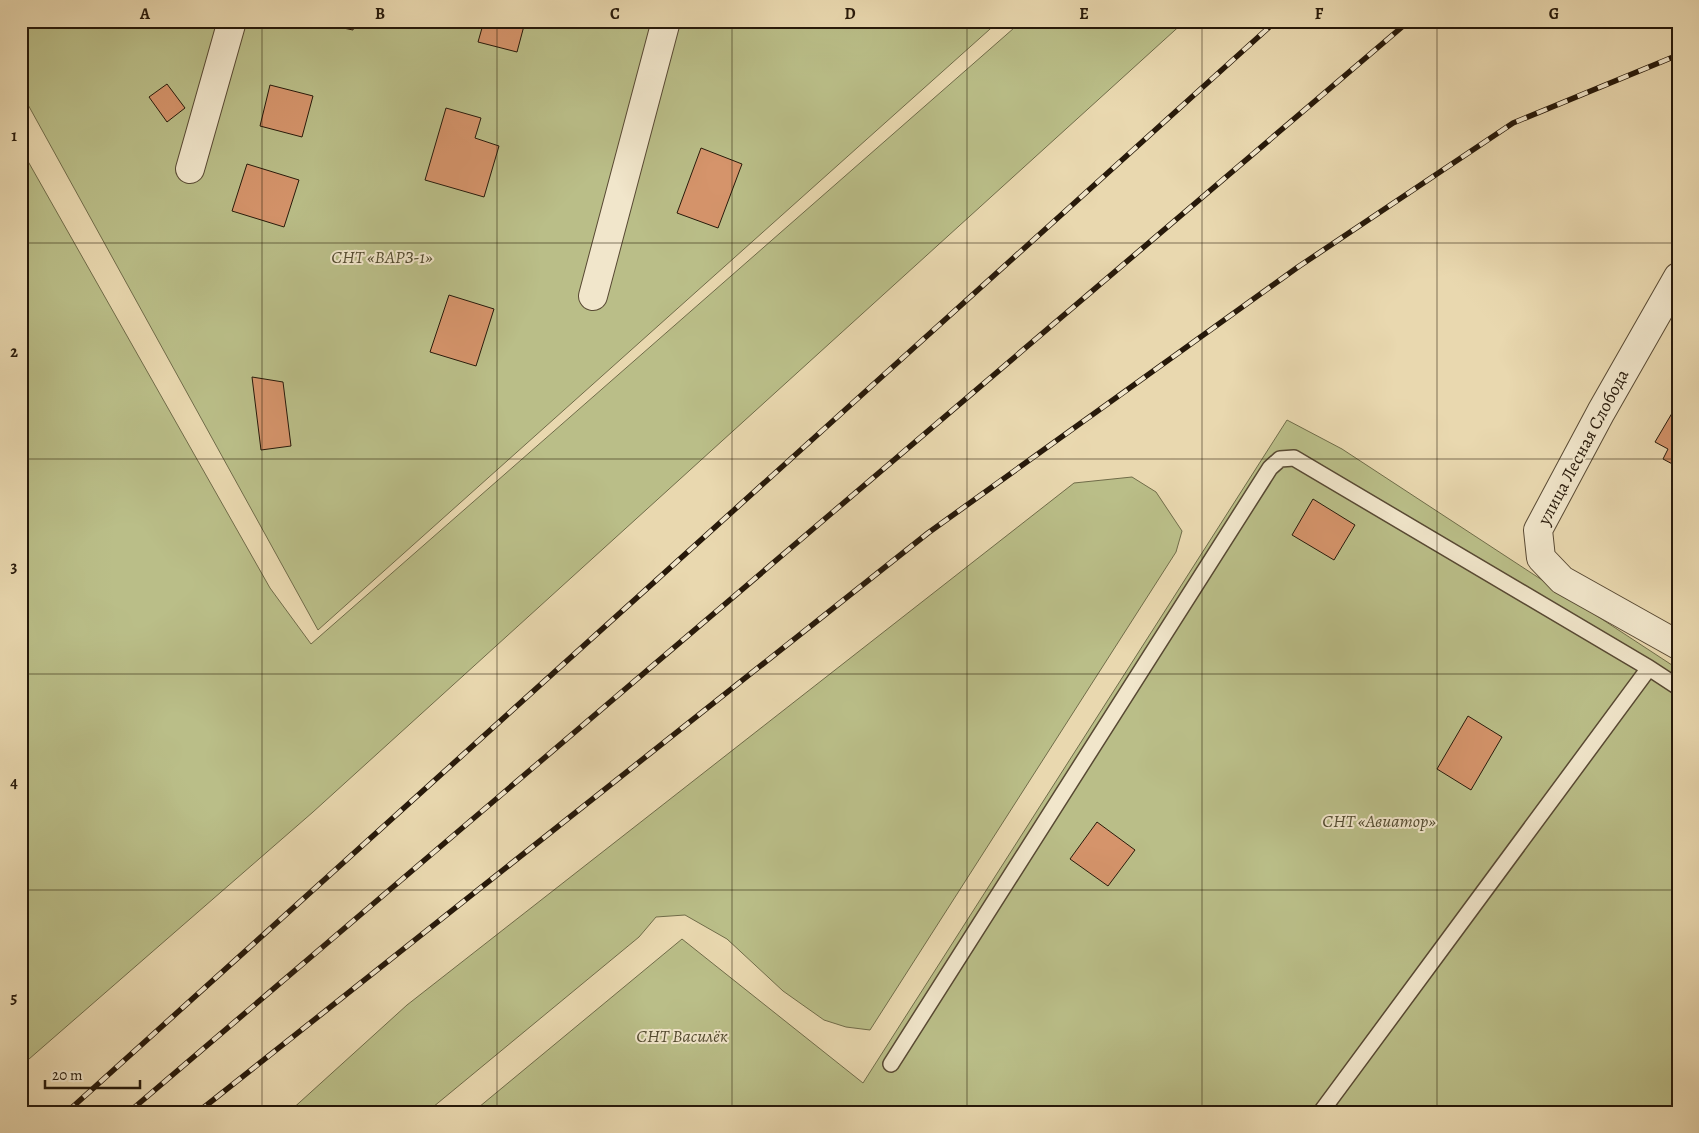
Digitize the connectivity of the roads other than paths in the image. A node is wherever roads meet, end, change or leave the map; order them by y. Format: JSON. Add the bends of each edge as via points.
{"nodes":[{"id":1,"x":232,"y":21,"type":"edge"},
{"id":2,"x":666,"y":21,"type":"edge"},
{"id":3,"x":190,"y":169,"type":"dead end"},
{"id":4,"x":1678,"y":277,"type":"edge"},
{"id":5,"x":593,"y":296,"type":"dead end"},
{"id":6,"x":1678,"y":645,"type":"edge"},
{"id":7,"x":1649,"y":668,"type":"junction"},
{"id":8,"x":1678,"y":687,"type":"edge"},
{"id":9,"x":891,"y":1064,"type":"dead end"},
{"id":10,"x":1321,"y":1112,"type":"edge"}],
"edges":[{"from":1,"to":3,"type":"street"},
{"from":2,"to":5,"type":"street"},
{"from":4,"to":6,"type":"street","name":"улица Лесная Слобода","via":[[1538,530],[1542,558],[1562,580]]},
{"from":7,"to":8,"type":"lane"},
{"from":7,"to":9,"type":"lane","via":[[1294,458],[1280,459],[1270,468]]},
{"from":7,"to":10,"type":"lane"}]}
